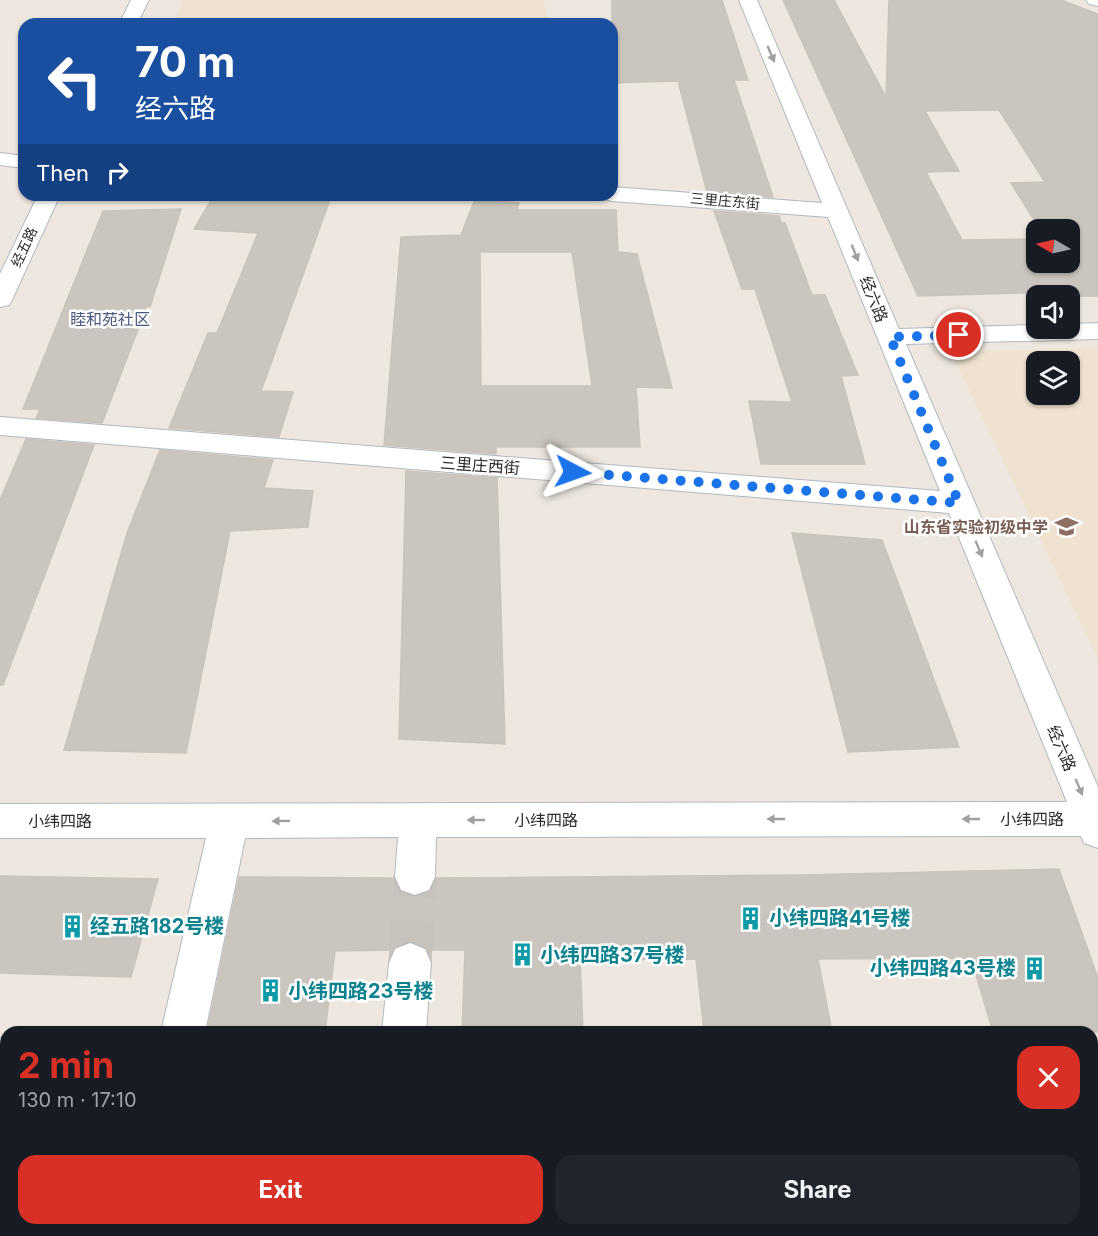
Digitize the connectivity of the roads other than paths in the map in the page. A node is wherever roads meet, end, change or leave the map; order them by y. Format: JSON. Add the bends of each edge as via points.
{"nodes":[{"id":1,"x":140,"y":0,"type":"edge"},
{"id":2,"x":748,"y":0,"type":"edge"},
{"id":3,"x":131,"y":18,"type":"edge"},
{"id":4,"x":0,"y":159,"type":"edge"},
{"id":5,"x":18,"y":161,"type":"edge"},
{"id":6,"x":618,"y":194,"type":"edge"},
{"id":7,"x":46,"y":201,"type":"edge"},
{"id":8,"x":838,"y":211,"type":"junction"},
{"id":9,"x":0,"y":300,"type":"edge"},
{"id":10,"x":1098,"y":331,"type":"edge"},
{"id":11,"x":890,"y":337,"type":"junction"},
{"id":12,"x":0,"y":426,"type":"edge"},
{"id":13,"x":959,"y":503,"type":"junction"},
{"id":14,"x":418,"y":820,"type":"junction"},
{"id":15,"x":0,"y":821,"type":"edge"},
{"id":16,"x":229,"y":822,"type":"junction"},
{"id":17,"x":1095,"y":825,"type":"edge"},
{"id":18,"x":415,"y":877,"type":"tunnel mouth"},
{"id":19,"x":410,"y":963,"type":"tunnel mouth"},
{"id":20,"x":184,"y":1026,"type":"edge"},
{"id":21,"x":405,"y":1026,"type":"edge"}],
"edges":[{"from":1,"to":3,"type":"street"},
{"from":2,"to":8,"type":"street","name":"经六路","one_way":true},
{"from":4,"to":5,"type":"street"},
{"from":6,"to":8,"type":"street","name":"三里庄东街"},
{"from":7,"to":9,"type":"street","name":"经五路"},
{"from":8,"to":11,"type":"street","name":"经六路","one_way":true},
{"from":10,"to":11,"type":"street"},
{"from":11,"to":13,"type":"street","name":"经六路"},
{"from":12,"to":13,"type":"street","name":"三里庄西街"},
{"from":13,"to":17,"type":"street","name":"经六路","one_way":true},
{"from":14,"to":16,"type":"street","name":"小纬四路","one_way":true},
{"from":17,"to":14,"type":"street","name":"小纬四路","one_way":true},
{"from":14,"to":18,"type":"street"},
{"from":15,"to":16,"type":"street","name":"小纬四路"},
{"from":16,"to":20,"type":"street"},
{"from":19,"to":21,"type":"street"}]}
